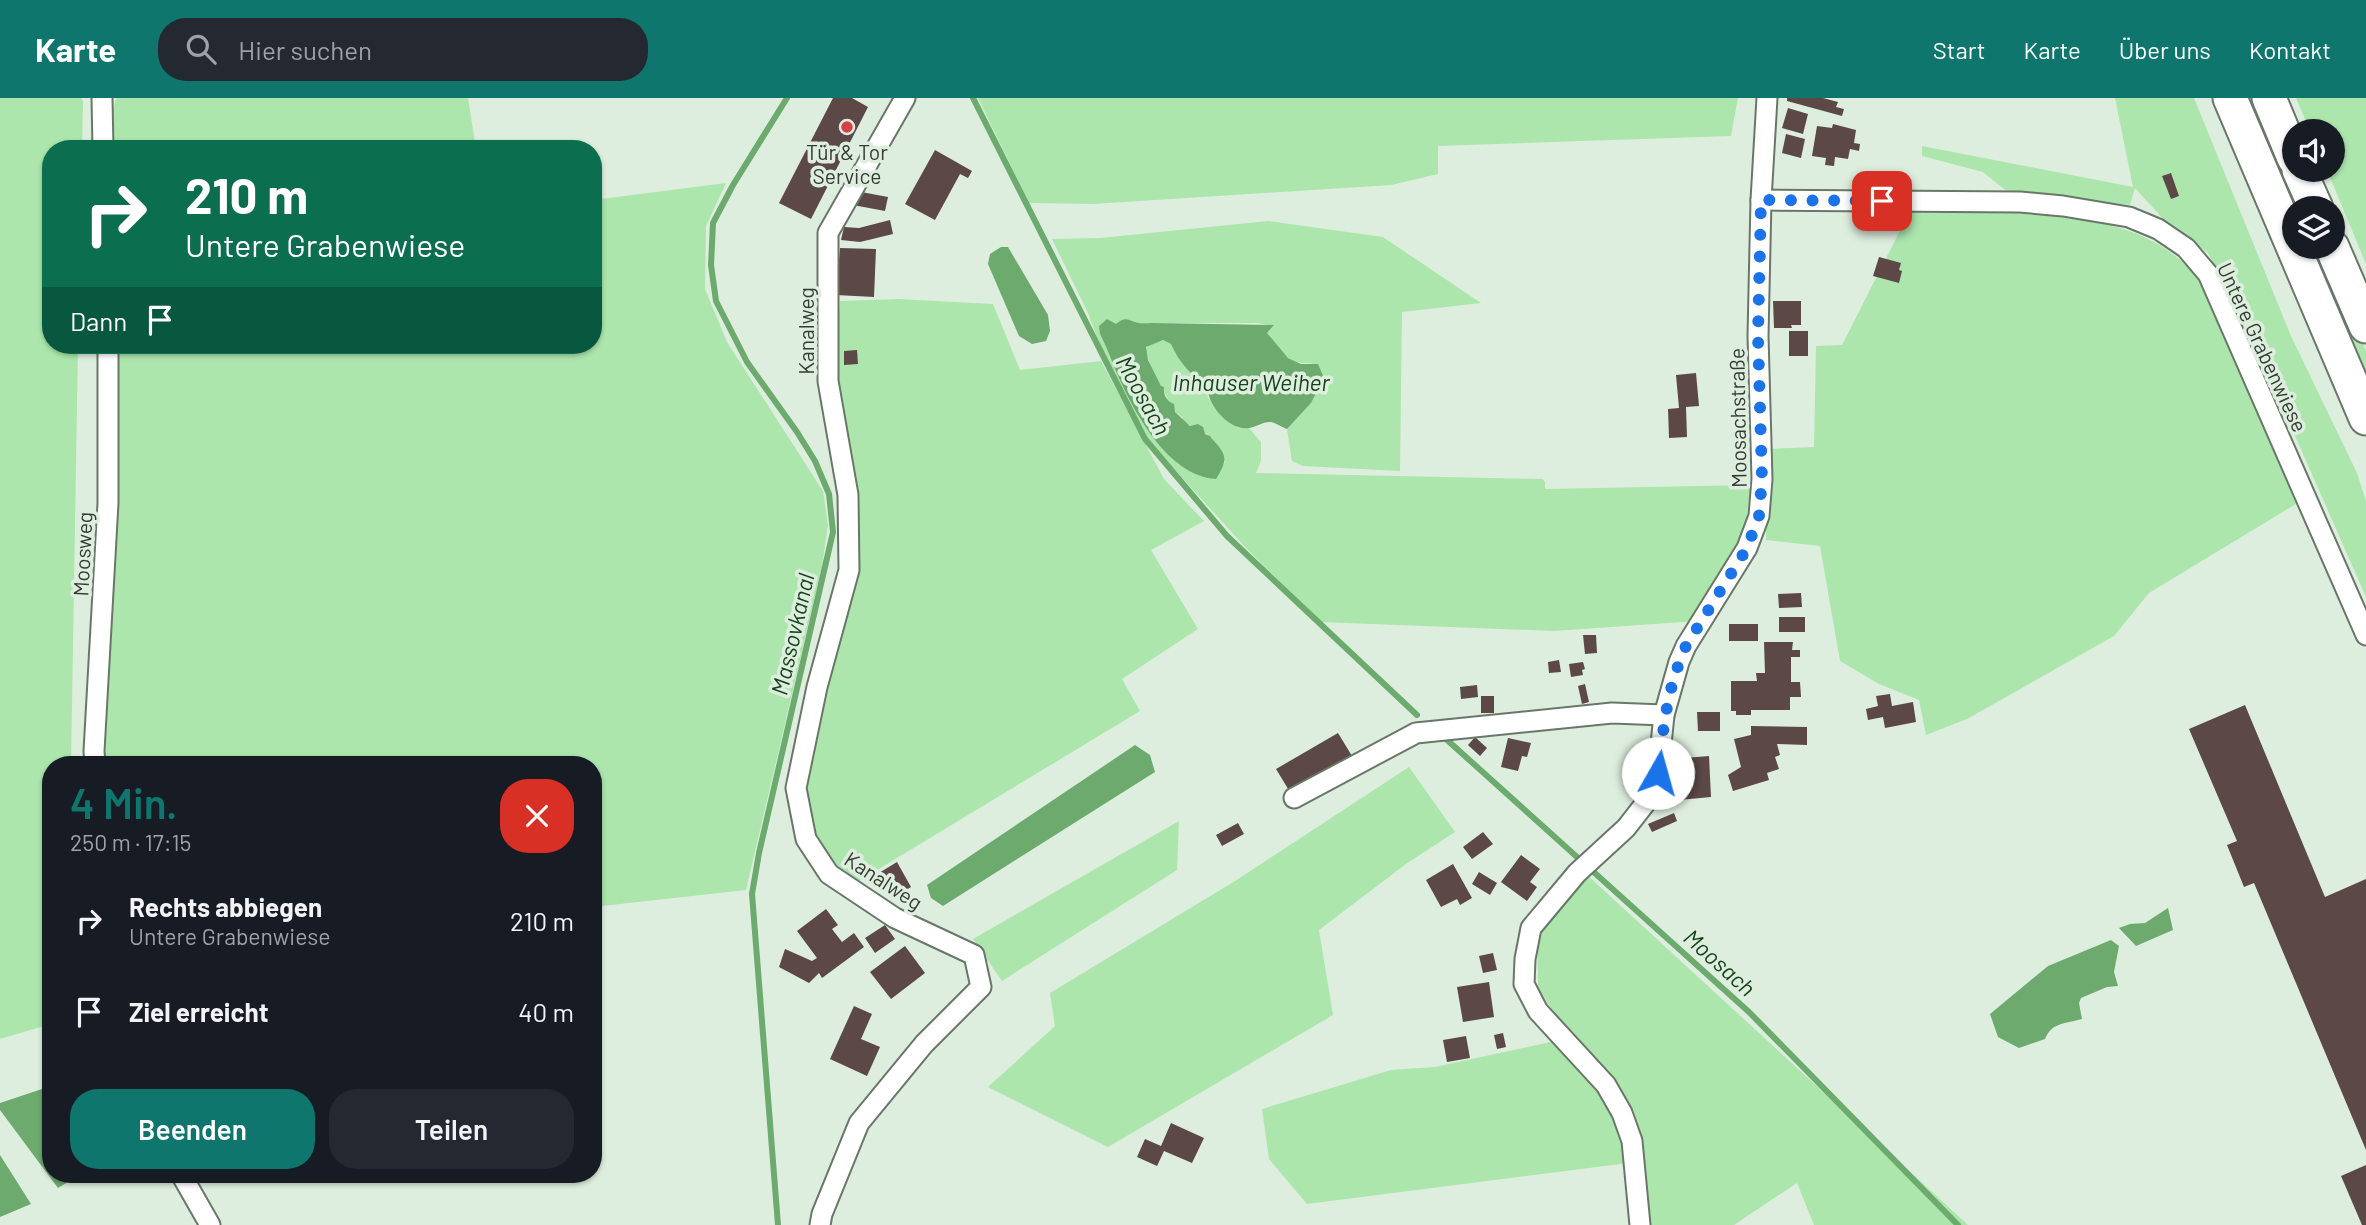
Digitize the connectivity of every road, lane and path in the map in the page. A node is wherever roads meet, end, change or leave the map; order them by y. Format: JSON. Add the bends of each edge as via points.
{"nodes":[{"id":1,"x":102,"y":98,"type":"edge"},
{"id":2,"x":905,"y":98,"type":"edge"},
{"id":3,"x":1767,"y":98,"type":"edge"},
{"id":4,"x":2230,"y":98,"type":"edge"},
{"id":5,"x":2269,"y":98,"type":"edge"},
{"id":6,"x":2282,"y":129,"type":"edge"},
{"id":7,"x":103,"y":140,"type":"edge"},
{"id":8,"x":1761,"y":200,"type":"junction"},
{"id":9,"x":2337,"y":259,"type":"edge"},
{"id":10,"x":2366,"y":326,"type":"edge"},
{"id":11,"x":108,"y":354,"type":"edge"},
{"id":12,"x":2366,"y":418,"type":"edge"},
{"id":13,"x":2366,"y":635,"type":"edge"},
{"id":14,"x":1664,"y":715,"type":"junction"},
{"id":15,"x":94,"y":756,"type":"edge"},
{"id":16,"x":1294,"y":798,"type":"dead end"},
{"id":17,"x":186,"y":1183,"type":"edge"},
{"id":18,"x":210,"y":1225,"type":"edge"},
{"id":19,"x":820,"y":1225,"type":"edge"},
{"id":20,"x":1640,"y":1225,"type":"edge"}],
"edges":[{"from":1,"to":7,"type":"street"},
{"from":2,"to":19,"type":"street","name":"Kanalweg","via":[[828,233],[828,381],[848,495],[849,570],[796,788],[806,839],[829,874],[895,918],[974,955],[981,987],[924,1044],[859,1124]]},
{"from":3,"to":8,"type":"street","name":"Moosachstraße"},
{"from":4,"to":12,"type":"highway"},
{"from":5,"to":6,"type":"highway"},
{"from":8,"to":13,"type":"street","name":"Untere Grabenwiese","via":[[2063,206],[2129,217],[2186,248],[2208,274]]},
{"from":8,"to":14,"type":"street","name":"Moosachstraße","via":[[1759,516],[1747,548],[1686,646]]},
{"from":9,"to":10,"type":"highway"},
{"from":11,"to":15,"type":"street","name":"Moosweg","via":[[108,503]]},
{"from":14,"to":16,"type":"street","via":[[1612,713],[1416,733]]},
{"from":14,"to":20,"type":"street","name":"Moosachstraße","via":[[1651,796],[1531,928],[1525,959],[1524,985],[1538,1011],[1606,1085],[1622,1113],[1632,1142]]},
{"from":17,"to":18,"type":"street"}]}
